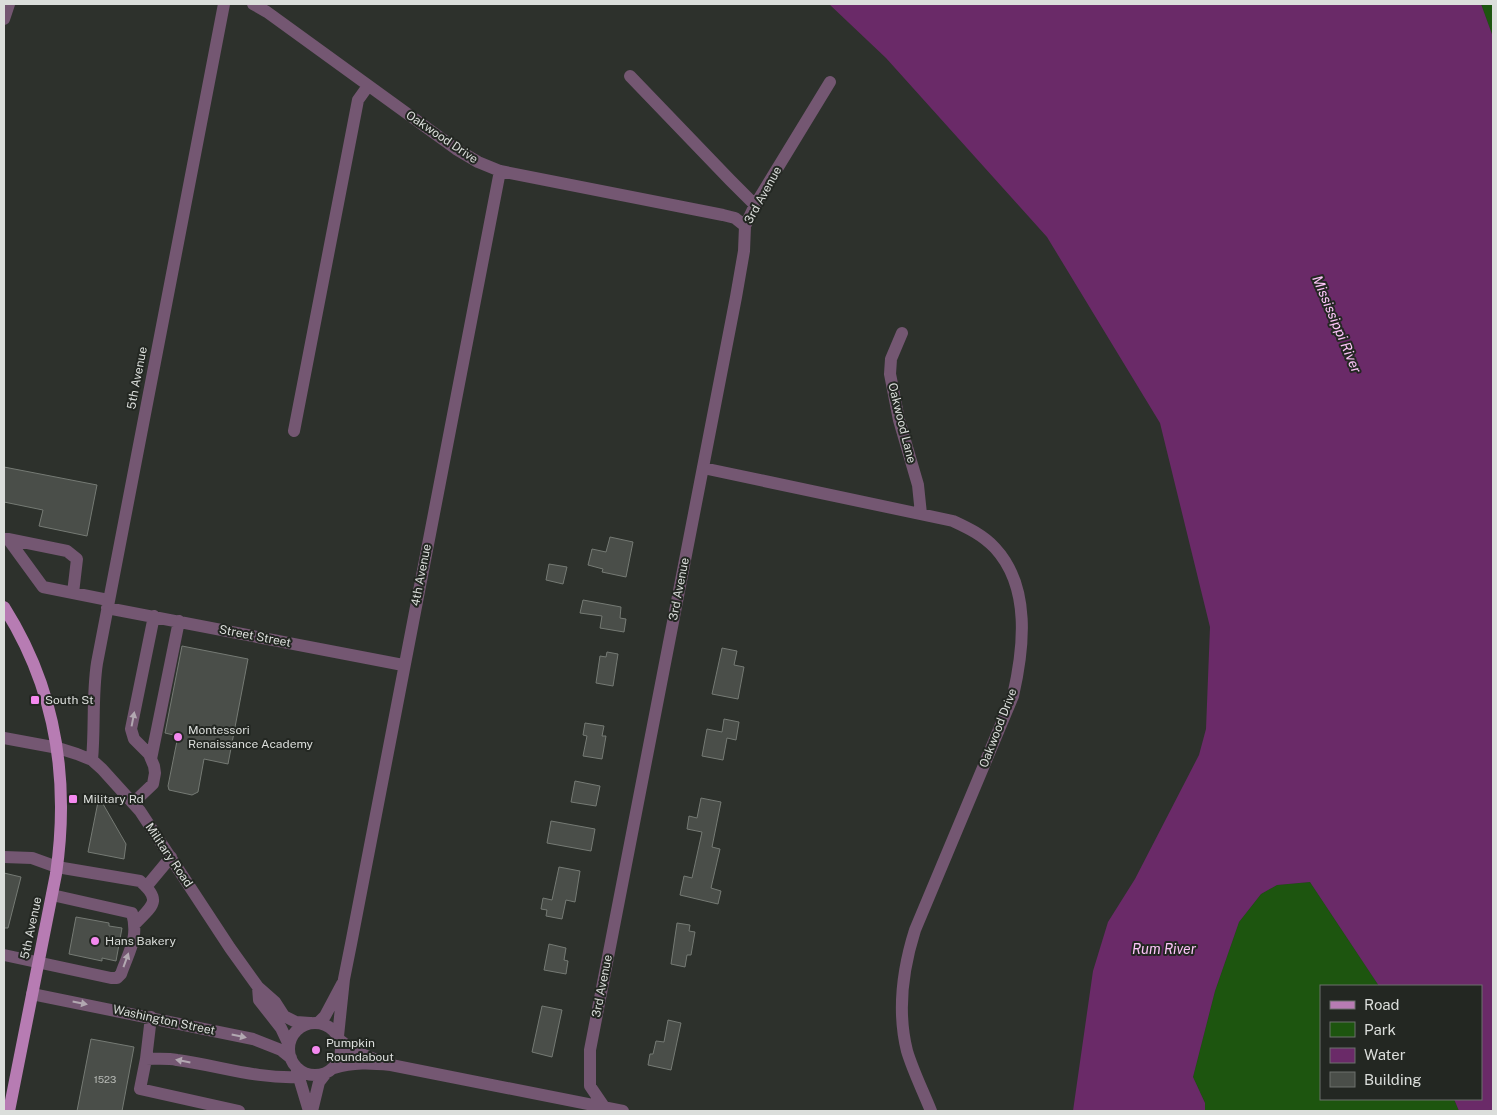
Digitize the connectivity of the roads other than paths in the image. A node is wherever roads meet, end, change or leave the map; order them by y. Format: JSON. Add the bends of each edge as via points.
{"nodes":[{"id":1,"x":9,"y":4,"type":"edge"},
{"id":2,"x":224,"y":4,"type":"edge"},
{"id":3,"x":253,"y":4,"type":"edge"},
{"id":4,"x":4,"y":19,"type":"edge"},
{"id":5,"x":630,"y":76,"type":"dead end"},
{"id":6,"x":830,"y":82,"type":"dead end"},
{"id":7,"x":368,"y":86,"type":"junction"},
{"id":8,"x":500,"y":171,"type":"junction"},
{"id":9,"x":755,"y":205,"type":"junction"},
{"id":10,"x":745,"y":226,"type":"junction"},
{"id":11,"x":902,"y":333,"type":"dead end"},
{"id":12,"x":294,"y":431,"type":"dead end"},
{"id":13,"x":704,"y":468,"type":"junction"},
{"id":14,"x":921,"y":514,"type":"junction"},
{"id":15,"x":6,"y":539,"type":"edge"},
{"id":16,"x":73,"y":593,"type":"junction"},
{"id":17,"x":108,"y":604,"type":"junction"},
{"id":18,"x":4,"y":607,"type":"edge"},
{"id":19,"x":154,"y":616,"type":"junction"},
{"id":20,"x":179,"y":621,"type":"junction"},
{"id":21,"x":403,"y":665,"type":"junction"},
{"id":22,"x":4,"y":738,"type":"edge"},
{"id":23,"x":58,"y":748,"type":"junction"},
{"id":24,"x":151,"y":759,"type":"junction"},
{"id":25,"x":92,"y":760,"type":"junction"},
{"id":26,"x":133,"y":803,"type":"junction"},
{"id":27,"x":4,"y":857,"type":"edge"},
{"id":28,"x":171,"y":857,"type":"junction"},
{"id":29,"x":57,"y":867,"type":"junction"},
{"id":30,"x":146,"y":886,"type":"junction"},
{"id":31,"x":52,"y":896,"type":"junction"},
{"id":32,"x":135,"y":924,"type":"junction"},
{"id":33,"x":4,"y":955,"type":"edge"},
{"id":34,"x":38,"y":963,"type":"junction"},
{"id":35,"x":344,"y":979,"type":"junction"},
{"id":36,"x":258,"y":987,"type":"junction"},
{"id":37,"x":32,"y":994,"type":"junction"},
{"id":38,"x":151,"y":1017,"type":"junction"},
{"id":39,"x":314,"y":1023,"type":"junction"},
{"id":40,"x":340,"y":1039,"type":"junction"},
{"id":41,"x":289,"y":1045,"type":"junction"},
{"id":42,"x":146,"y":1058,"type":"junction"},
{"id":43,"x":391,"y":1065,"type":"junction"},
{"id":44,"x":295,"y":1067,"type":"junction"},
{"id":45,"x":330,"y":1071,"type":"junction"},
{"id":46,"x":606,"y":1109,"type":"edge"},
{"id":47,"x":9,"y":1111,"type":"edge"},
{"id":48,"x":239,"y":1111,"type":"edge"},
{"id":49,"x":308,"y":1111,"type":"edge"},
{"id":50,"x":312,"y":1111,"type":"edge"},
{"id":51,"x":623,"y":1111,"type":"edge"},
{"id":52,"x":931,"y":1111,"type":"edge"}],
"edges":[{"from":1,"to":4,"type":"street"},
{"from":2,"to":17,"type":"street","name":"5th Avenue"},
{"from":3,"to":7,"type":"street","name":"Oakwood Drive"},
{"from":5,"to":9,"type":"street"},
{"from":6,"to":9,"type":"street","name":"3rd Avenue"},
{"from":7,"to":8,"type":"street","name":"Oakwood Drive","via":[[456,148]]},
{"from":7,"to":12,"type":"street","via":[[358,100]]},
{"from":8,"to":10,"type":"street","name":"Oakwood Drive","via":[[722,215],[735,218]]},
{"from":8,"to":21,"type":"street","name":"4th Avenue"},
{"from":9,"to":10,"type":"street","name":"3rd Avenue"},
{"from":10,"to":13,"type":"street","name":"3rd Avenue","via":[[744,251]]},
{"from":11,"to":14,"type":"street","name":"Oakwood Lane","via":[[891,359],[890,374],[899,420],[918,485]]},
{"from":13,"to":14,"type":"street","name":"Oakwood Drive"},
{"from":13,"to":46,"type":"street","name":"3rd Avenue","via":[[590,1050],[590,1086]]},
{"from":14,"to":52,"type":"street","name":"Oakwood Drive","via":[[953,521],[995,548],[1012,573],[1021,612],[1018,667],[1012,696],[907,955],[902,1022],[907,1050]]},
{"from":15,"to":16,"type":"street","name":"Street Street","via":[[43,587]]},
{"from":15,"to":16,"type":"street","via":[[67,551],[77,559]]},
{"from":16,"to":17,"type":"street","name":"Street Street"},
{"from":17,"to":19,"type":"street","name":"Street Street"},
{"from":17,"to":25,"type":"street","name":"5th Avenue","via":[[94,683]]},
{"from":18,"to":23,"type":"main road","name":"5th Avenue","via":[[37,670]]},
{"from":19,"to":20,"type":"street","name":"Street Street"},
{"from":24,"to":19,"type":"street","one_way":true,"via":[[134,739],[131,729]]},
{"from":20,"to":21,"type":"street","name":"Street Street"},
{"from":20,"to":24,"type":"street"},
{"from":21,"to":35,"type":"street","name":"4th Avenue"},
{"from":22,"to":23,"type":"street","name":"Military Road"},
{"from":23,"to":25,"type":"street","name":"Military Road"},
{"from":23,"to":29,"type":"main road","name":"5th Avenue","via":[[62,802]]},
{"from":24,"to":26,"type":"street","via":[[153,784]]},
{"from":25,"to":26,"type":"street","name":"Military Road"},
{"from":26,"to":28,"type":"street","name":"Military Road"},
{"from":27,"to":29,"type":"street","via":[[32,858]]},
{"from":28,"to":30,"type":"street"},
{"from":28,"to":36,"type":"street","name":"Military Road"},
{"from":29,"to":30,"type":"street","via":[[140,881]]},
{"from":29,"to":31,"type":"main road","name":"5th Avenue"},
{"from":30,"to":32,"type":"street","via":[[154,898],[152,906]]},
{"from":31,"to":32,"type":"street","via":[[132,913]]},
{"from":31,"to":34,"type":"main road","name":"5th Avenue"},
{"from":34,"to":32,"type":"street","one_way":true,"via":[[117,978],[135,935]]},
{"from":33,"to":34,"type":"street"},
{"from":34,"to":37,"type":"main road","name":"5th Avenue"},
{"from":35,"to":39,"type":"street","name":"4th Avenue","via":[[325,1016]]},
{"from":35,"to":40,"type":"street","name":"4th Avenue"},
{"from":36,"to":39,"type":"street","name":"Military Road","via":[[275,1002],[284,1016],[296,1022]]},
{"from":36,"to":41,"type":"street","name":"Military Road","via":[[259,1000],[281,1028]]},
{"from":37,"to":38,"type":"street","name":"Washington Street","one_way":true},
{"from":37,"to":47,"type":"main road","name":"5th Avenue"},
{"from":38,"to":42,"type":"street"},
{"from":38,"to":44,"type":"street","name":"Washington Street","one_way":true,"via":[[254,1039],[281,1050]]},
{"from":39,"to":40,"type":"street","via":[[330,1027]]},
{"from":39,"to":41,"type":"street","via":[[298,1030]]},
{"from":40,"to":43,"type":"street","via":[[354,1051]]},
{"from":40,"to":45,"type":"street","via":[[341,1058]]},
{"from":41,"to":44,"type":"street"},
{"from":44,"to":42,"type":"street","one_way":true,"via":[[286,1079]]},
{"from":42,"to":48,"type":"street","via":[[140,1089]]},
{"from":43,"to":45,"type":"street","via":[[358,1063]]},
{"from":43,"to":46,"type":"street"},
{"from":44,"to":45,"type":"street","via":[[313,1076]]},
{"from":44,"to":49,"type":"street"},
{"from":45,"to":50,"type":"street","via":[[319,1082]]},
{"from":46,"to":51,"type":"street"}]}
